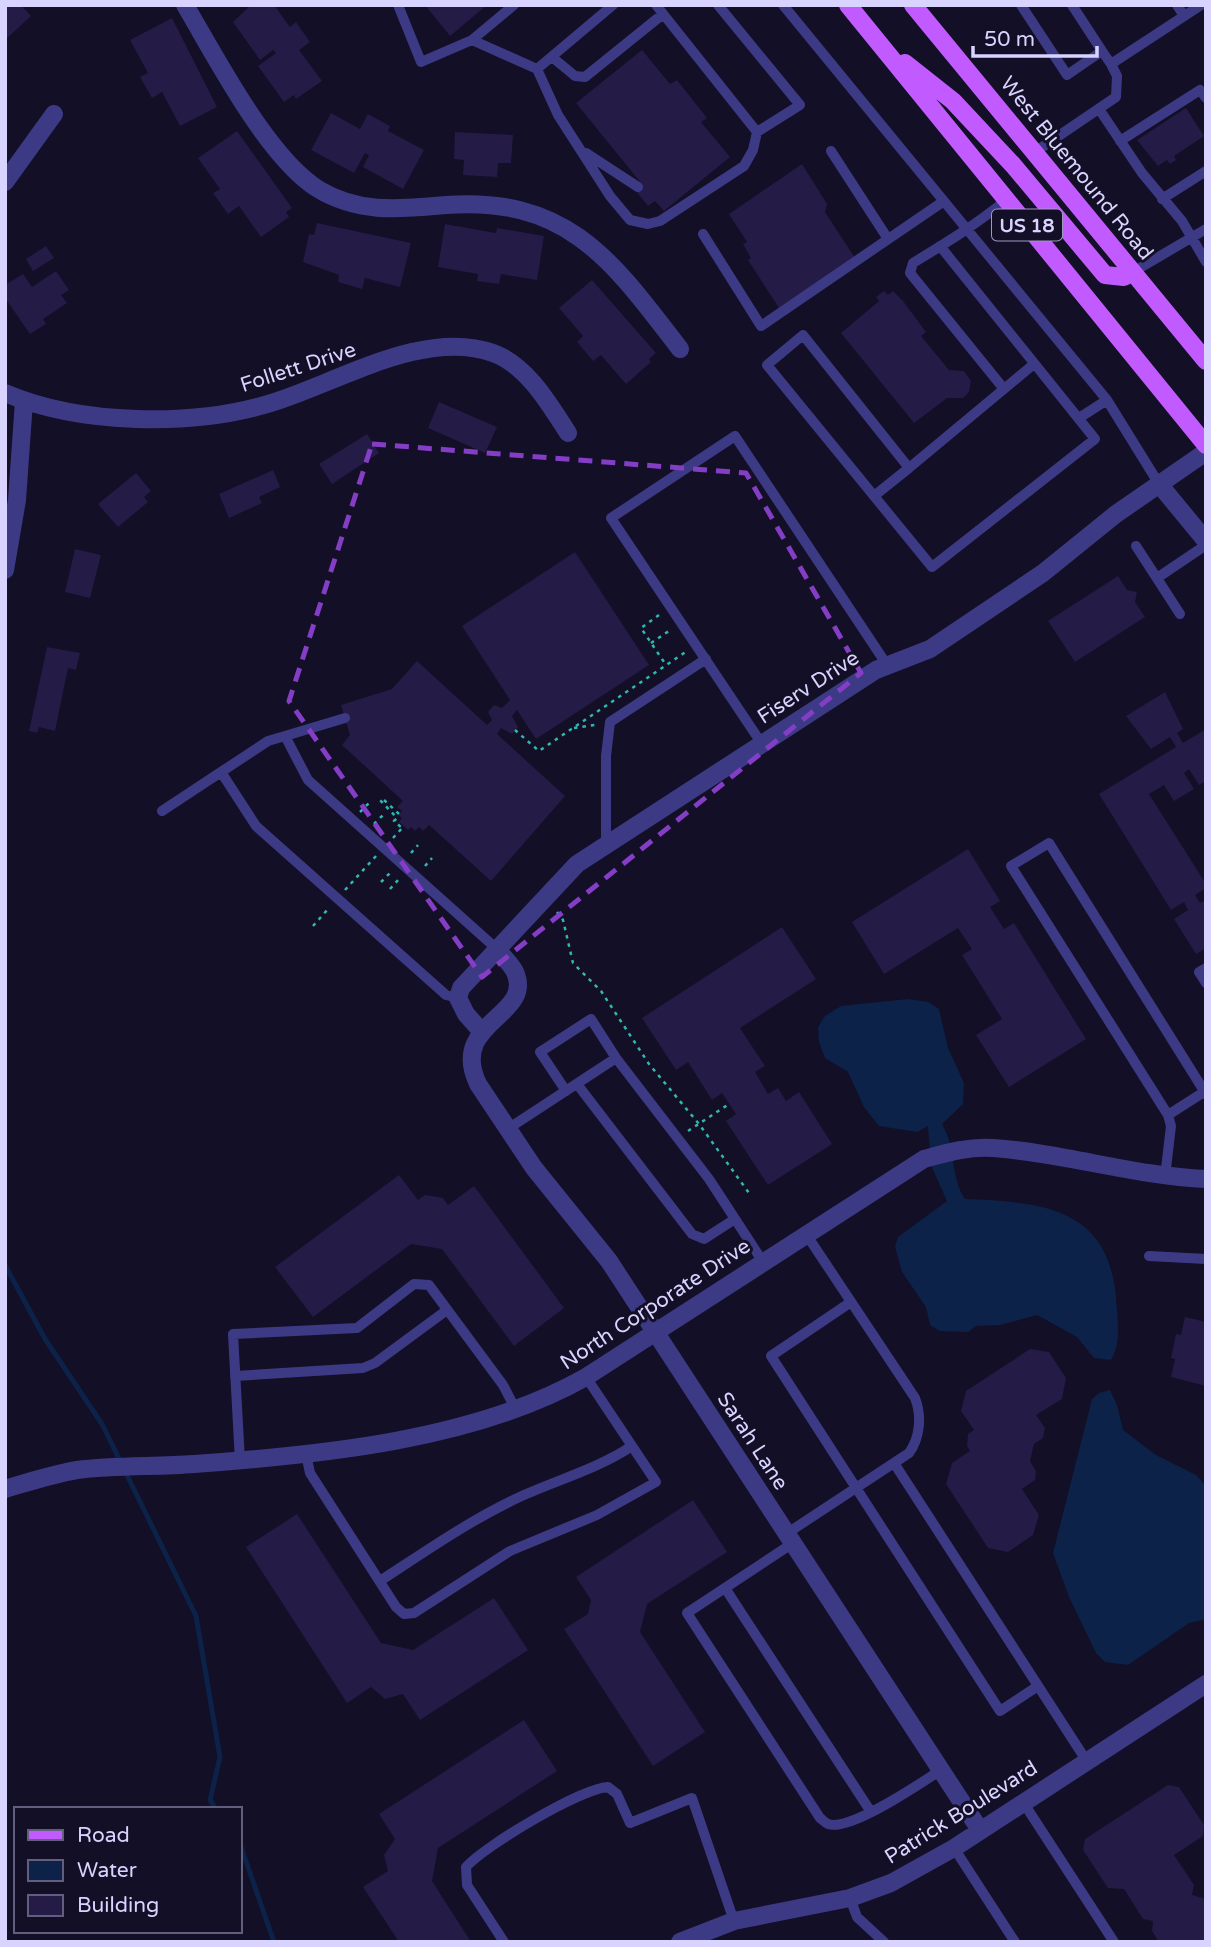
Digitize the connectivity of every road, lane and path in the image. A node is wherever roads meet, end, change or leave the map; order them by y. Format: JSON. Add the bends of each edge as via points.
{"nodes":[{"id":1,"x":185,"y":5,"type":"edge"},
{"id":2,"x":398,"y":5,"type":"edge"},
{"id":3,"x":514,"y":5,"type":"edge"},
{"id":4,"x":613,"y":5,"type":"edge"},
{"id":5,"x":718,"y":5,"type":"edge"},
{"id":6,"x":783,"y":5,"type":"edge"},
{"id":7,"x":848,"y":5,"type":"edge"},
{"id":8,"x":913,"y":5,"type":"edge"},
{"id":9,"x":1021,"y":5,"type":"edge"},
{"id":10,"x":1072,"y":5,"type":"edge"},
{"id":11,"x":1177,"y":5,"type":"edge"},
{"id":12,"x":1201,"y":5,"type":"edge"},
{"id":13,"x":660,"y":9,"type":"edge"},
{"id":14,"x":1184,"y":16,"type":"junction"},
{"id":15,"x":472,"y":40,"type":"junction"},
{"id":16,"x":878,"y":41,"type":"junction"},
{"id":17,"x":1102,"y":51,"type":"junction"},
{"id":18,"x":552,"y":57,"type":"junction"},
{"id":19,"x":1111,"y":64,"type":"junction"},
{"id":20,"x":537,"y":69,"type":"junction"},
{"id":21,"x":1206,"y":98,"type":"edge"},
{"id":22,"x":1099,"y":109,"type":"junction"},
{"id":23,"x":54,"y":114,"type":"dead end"},
{"id":24,"x":757,"y":132,"type":"junction"},
{"id":25,"x":1120,"y":141,"type":"junction"},
{"id":26,"x":580,"y":149,"type":"junction"},
{"id":27,"x":831,"y":151,"type":"dead end"},
{"id":28,"x":1035,"y":152,"type":"junction"},
{"id":29,"x":1206,"y":171,"type":"edge"},
{"id":30,"x":5,"y":182,"type":"edge"},
{"id":31,"x":638,"y":187,"type":"dead end"},
{"id":32,"x":1162,"y":199,"type":"junction"},
{"id":33,"x":1006,"y":200,"type":"junction"},
{"id":34,"x":944,"y":201,"type":"junction"},
{"id":35,"x":1206,"y":229,"type":"edge"},
{"id":36,"x":969,"y":231,"type":"junction"},
{"id":37,"x":703,"y":234,"type":"dead end"},
{"id":38,"x":1193,"y":237,"type":"junction"},
{"id":39,"x":888,"y":239,"type":"junction"},
{"id":40,"x":940,"y":246,"type":"junction"},
{"id":41,"x":1206,"y":262,"type":"edge"},
{"id":42,"x":1133,"y":272,"type":"junction"},
{"id":43,"x":680,"y":349,"type":"dead end"},
{"id":44,"x":1206,"y":361,"type":"edge"},
{"id":45,"x":1034,"y":364,"type":"junction"},
{"id":46,"x":1004,"y":389,"type":"junction"},
{"id":47,"x":5,"y":393,"type":"edge"},
{"id":48,"x":1107,"y":400,"type":"junction"},
{"id":49,"x":24,"y":401,"type":"junction"},
{"id":50,"x":1079,"y":418,"type":"junction"},
{"id":51,"x":568,"y":433,"type":"dead end"},
{"id":52,"x":1206,"y":445,"type":"edge"},
{"id":53,"x":1206,"y":452,"type":"edge"},
{"id":54,"x":909,"y":468,"type":"junction"},
{"id":55,"x":1159,"y":484,"type":"junction"},
{"id":56,"x":874,"y":496,"type":"junction"},
{"id":57,"x":1206,"y":542,"type":"edge"},
{"id":58,"x":1136,"y":546,"type":"dead end"},
{"id":59,"x":5,"y":570,"type":"edge"},
{"id":60,"x":1157,"y":578,"type":"junction"},
{"id":61,"x":1180,"y":614,"type":"dead end"},
{"id":62,"x":648,"y":623,"type":"dead end"},
{"id":63,"x":659,"y":638,"type":"dead end"},
{"id":64,"x":651,"y":643,"type":"junction"},
{"id":65,"x":696,"y":645,"type":"junction"},
{"id":66,"x":706,"y":659,"type":"junction"},
{"id":67,"x":666,"y":665,"type":"junction"},
{"id":68,"x":887,"y":665,"type":"junction"},
{"id":69,"x":345,"y":718,"type":"dead end"},
{"id":70,"x":591,"y":725,"type":"dead end"},
{"id":71,"x":574,"y":728,"type":"junction"},
{"id":72,"x":515,"y":730,"type":"dead end"},
{"id":73,"x":285,"y":736,"type":"junction"},
{"id":74,"x":762,"y":744,"type":"junction"},
{"id":75,"x":221,"y":772,"type":"junction"},
{"id":76,"x":163,"y":811,"type":"dead end"},
{"id":77,"x":399,"y":814,"type":"dead end"},
{"id":78,"x":606,"y":845,"type":"junction"},
{"id":79,"x":384,"y":848,"type":"junction"},
{"id":80,"x":553,"y":888,"type":"junction"},
{"id":81,"x":338,"y":898,"type":"junction"},
{"id":82,"x":313,"y":926,"type":"dead end"},
{"id":83,"x":498,"y":950,"type":"junction"},
{"id":84,"x":1206,"y":968,"type":"edge"},
{"id":85,"x":1206,"y":983,"type":"edge"},
{"id":86,"x":458,"y":998,"type":"junction"},
{"id":87,"x":482,"y":1032,"type":"junction"},
{"id":88,"x":616,"y":1058,"type":"junction"},
{"id":89,"x":577,"y":1084,"type":"junction"},
{"id":90,"x":566,"y":1091,"type":"junction"},
{"id":91,"x":1205,"y":1093,"type":"edge"},
{"id":92,"x":729,"y":1104,"type":"dead end"},
{"id":93,"x":1168,"y":1115,"type":"junction"},
{"id":94,"x":699,"y":1124,"type":"junction"},
{"id":95,"x":506,"y":1130,"type":"junction"},
{"id":96,"x":1165,"y":1177,"type":"junction"},
{"id":97,"x":1206,"y":1179,"type":"edge"},
{"id":98,"x":749,"y":1193,"type":"dead end"},
{"id":99,"x":735,"y":1219,"type":"junction"},
{"id":100,"x":806,"y":1234,"type":"junction"},
{"id":101,"x":1149,"y":1255,"type":"dead end"},
{"id":102,"x":1206,"y":1259,"type":"edge"},
{"id":103,"x":764,"y":1262,"type":"junction"},
{"id":104,"x":851,"y":1303,"type":"junction"},
{"id":105,"x":447,"y":1310,"type":"junction"},
{"id":106,"x":655,"y":1333,"type":"junction"},
{"id":107,"x":235,"y":1376,"type":"junction"},
{"id":108,"x":586,"y":1377,"type":"junction"},
{"id":109,"x":516,"y":1411,"type":"junction"},
{"id":110,"x":632,"y":1446,"type":"junction"},
{"id":111,"x":306,"y":1454,"type":"junction"},
{"id":112,"x":240,"y":1461,"type":"junction"},
{"id":113,"x":894,"y":1463,"type":"junction"},
{"id":114,"x":856,"y":1487,"type":"junction"},
{"id":115,"x":5,"y":1489,"type":"edge"},
{"id":116,"x":790,"y":1539,"type":"junction"},
{"id":117,"x":380,"y":1581,"type":"junction"},
{"id":118,"x":725,"y":1588,"type":"junction"},
{"id":119,"x":1206,"y":1684,"type":"edge"},
{"id":120,"x":1038,"y":1686,"type":"junction"},
{"id":121,"x":1086,"y":1760,"type":"junction"},
{"id":122,"x":941,"y":1770,"type":"junction"},
{"id":123,"x":1023,"y":1802,"type":"junction"},
{"id":124,"x":871,"y":1812,"type":"junction"},
{"id":125,"x":980,"y":1830,"type":"junction"},
{"id":126,"x":954,"y":1848,"type":"junction"},
{"id":127,"x":850,"y":1898,"type":"junction"},
{"id":128,"x":734,"y":1922,"type":"junction"},
{"id":129,"x":690,"y":1940,"type":"edge"},
{"id":130,"x":504,"y":1942,"type":"edge"},
{"id":131,"x":884,"y":1942,"type":"edge"},
{"id":132,"x":1015,"y":1942,"type":"edge"},
{"id":133,"x":1114,"y":1942,"type":"edge"}],
"edges":[{"from":1,"to":43,"type":"street","via":[[266,134],[288,163],[315,187],[336,199],[376,209],[497,205],[538,216],[597,248]]},
{"from":2,"to":15,"type":"lane","via":[[421,62]]},
{"from":3,"to":15,"type":"lane"},
{"from":4,"to":18,"type":"lane"},
{"from":5,"to":24,"type":"lane","via":[[800,106]]},
{"from":6,"to":34,"type":"lane"},
{"from":7,"to":16,"type":"main road","number":"US 18"},
{"from":8,"to":28,"type":"main road","name":"West Bluemound Road","number":"US 18"},
{"from":9,"to":17,"type":"lane","via":[[1067,75]]},
{"from":10,"to":17,"type":"lane"},
{"from":11,"to":14,"type":"lane"},
{"from":12,"to":14,"type":"lane"},
{"from":13,"to":18,"type":"lane","via":[[585,77],[575,76]]},
{"from":13,"to":24,"type":"lane"},
{"from":14,"to":19,"type":"lane"},
{"from":15,"to":20,"type":"lane"},
{"from":16,"to":33,"type":"main road","number":"US 18"},
{"from":16,"to":42,"type":"main road","via":[[953,102],[1105,275],[1124,277]]},
{"from":17,"to":19,"type":"lane"},
{"from":18,"to":20,"type":"lane"},
{"from":19,"to":22,"type":"lane","via":[[1117,76],[1116,97]]},
{"from":20,"to":26,"type":"lane"},
{"from":21,"to":25,"type":"lane","via":[[1200,90]]},
{"from":22,"to":25,"type":"lane"},
{"from":22,"to":28,"type":"lane"},
{"from":23,"to":30,"type":"street"},
{"from":24,"to":26,"type":"lane","via":[[744,166],[660,221],[648,224],[630,220]]},
{"from":25,"to":32,"type":"lane"},
{"from":26,"to":31,"type":"lane"},
{"from":27,"to":39,"type":"lane"},
{"from":28,"to":42,"type":"main road","name":"West Bluemound Road","number":"US 18"},
{"from":29,"to":32,"type":"lane"},
{"from":32,"to":38,"type":"lane"},
{"from":33,"to":36,"type":"lane"},
{"from":33,"to":52,"type":"main road","number":"US 18"},
{"from":34,"to":36,"type":"lane"},
{"from":34,"to":39,"type":"lane"},
{"from":35,"to":38,"type":"lane"},
{"from":36,"to":40,"type":"lane"},
{"from":36,"to":48,"type":"lane"},
{"from":37,"to":39,"type":"lane","via":[[761,326],[871,255]]},
{"from":38,"to":41,"type":"lane"},
{"from":38,"to":42,"type":"lane"},
{"from":40,"to":45,"type":"lane"},
{"from":40,"to":46,"type":"lane","via":[[913,263],[910,273]]},
{"from":42,"to":44,"type":"main road","name":"West Bluemound Road","number":"US 18"},
{"from":45,"to":46,"type":"lane"},
{"from":45,"to":50,"type":"lane"},
{"from":46,"to":54,"type":"lane"},
{"from":47,"to":49,"type":"street","name":"Follett Drive"},
{"from":48,"to":50,"type":"lane"},
{"from":48,"to":55,"type":"lane"},
{"from":49,"to":51,"type":"street","name":"Follett Drive","via":[[91,414],[152,419],[217,415],[268,404],[410,352],[450,345],[504,358],[520,369]]},
{"from":49,"to":59,"type":"street","via":[[17,500]]},
{"from":50,"to":56,"type":"lane","via":[[1095,439],[932,567]]},
{"from":53,"to":55,"type":"street","name":"Fiserv Drive"},
{"from":54,"to":56,"type":"lane"},
{"from":54,"to":56,"type":"lane","via":[[803,335],[794,342],[767,365]]},
{"from":55,"to":57,"type":"street"},
{"from":55,"to":68,"type":"street","name":"Fiserv Drive","via":[[1032,581],[930,649]]},
{"from":57,"to":60,"type":"lane"},
{"from":58,"to":60,"type":"lane"},
{"from":60,"to":61,"type":"lane"},
{"from":62,"to":64,"type":"path","via":[[641,628]]},
{"from":63,"to":64,"type":"path"},
{"from":64,"to":67,"type":"path"},
{"from":65,"to":66,"type":"lane"},
{"from":65,"to":67,"type":"path"},
{"from":65,"to":68,"type":"lane","via":[[611,518],[735,436]]},
{"from":66,"to":74,"type":"lane"},
{"from":66,"to":78,"type":"lane","via":[[610,722]]},
{"from":67,"to":71,"type":"path"},
{"from":68,"to":74,"type":"street","name":"Fiserv Drive"},
{"from":69,"to":73,"type":"lane"},
{"from":70,"to":71,"type":"path"},
{"from":71,"to":72,"type":"path","via":[[539,751]]},
{"from":73,"to":75,"type":"lane","via":[[268,741]]},
{"from":73,"to":79,"type":"lane","via":[[308,780]]},
{"from":74,"to":78,"type":"street","name":"Fiserv Drive"},
{"from":75,"to":76,"type":"lane"},
{"from":75,"to":81,"type":"lane","via":[[257,826]]},
{"from":77,"to":79,"type":"path","via":[[380,800],[403,827]]},
{"from":78,"to":80,"type":"street","name":"Fiserv Drive","via":[[577,864]]},
{"from":79,"to":81,"type":"path"},
{"from":79,"to":83,"type":"lane"},
{"from":80,"to":83,"type":"street","name":"Fiserv Drive"},
{"from":80,"to":94,"type":"path","via":[[554,907],[563,920],[573,963],[600,991],[649,1064]]},
{"from":81,"to":82,"type":"path"},
{"from":81,"to":86,"type":"lane","via":[[446,995]]},
{"from":83,"to":86,"type":"street","name":"Fiserv Drive","via":[[461,988]]},
{"from":83,"to":87,"type":"street","via":[[514,971],[516,996]]},
{"from":84,"to":85,"type":"lane","via":[[1199,972]]},
{"from":86,"to":87,"type":"street"},
{"from":87,"to":95,"type":"street","name":"Sarah Lane","via":[[470,1059],[478,1084]]},
{"from":88,"to":89,"type":"lane"},
{"from":88,"to":90,"type":"lane","via":[[591,1019],[540,1052]]},
{"from":88,"to":99,"type":"lane"},
{"from":89,"to":90,"type":"lane"},
{"from":89,"to":99,"type":"lane","via":[[692,1234],[704,1239]]},
{"from":90,"to":95,"type":"lane"},
{"from":91,"to":93,"type":"lane"},
{"from":91,"to":93,"type":"lane","via":[[1049,843],[1011,866]]},
{"from":92,"to":94,"type":"path"},
{"from":93,"to":96,"type":"lane","via":[[1171,1126]]},
{"from":94,"to":98,"type":"path"},
{"from":95,"to":106,"type":"street","name":"Sarah Lane","via":[[609,1261]]},
{"from":96,"to":97,"type":"street","name":"North Corporate Drive"},
{"from":96,"to":100,"type":"street","name":"North Corporate Drive","via":[[991,1147],[958,1150],[924,1159]]},
{"from":99,"to":103,"type":"lane"},
{"from":100,"to":103,"type":"street","name":"North Corporate Drive"},
{"from":100,"to":104,"type":"lane"},
{"from":101,"to":102,"type":"lane"},
{"from":103,"to":106,"type":"street","name":"North Corporate Drive"},
{"from":104,"to":113,"type":"lane","via":[[919,1409],[914,1447]]},
{"from":104,"to":114,"type":"lane","via":[[771,1356]]},
{"from":105,"to":107,"type":"lane","via":[[363,1368]]},
{"from":105,"to":107,"type":"lane","via":[[429,1285],[414,1284],[357,1328],[233,1334]]},
{"from":105,"to":109,"type":"lane","via":[[503,1385]]},
{"from":106,"to":108,"type":"street","name":"North Corporate Drive"},
{"from":106,"to":116,"type":"street","name":"Sarah Lane"},
{"from":107,"to":112,"type":"lane"},
{"from":108,"to":109,"type":"street","name":"North Corporate Drive"},
{"from":108,"to":110,"type":"lane"},
{"from":109,"to":111,"type":"street","name":"North Corporate Drive"},
{"from":110,"to":117,"type":"lane","via":[[480,1518]]},
{"from":110,"to":117,"type":"lane","via":[[656,1482],[631,1497],[510,1551],[414,1613],[404,1614],[396,1607]]},
{"from":111,"to":112,"type":"street","name":"North Corporate Drive"},
{"from":111,"to":117,"type":"lane","via":[[310,1474]]},
{"from":112,"to":115,"type":"street","name":"North Corporate Drive","via":[[79,1470]]},
{"from":113,"to":114,"type":"lane"},
{"from":113,"to":120,"type":"lane"},
{"from":114,"to":116,"type":"lane"},
{"from":114,"to":120,"type":"lane","via":[[1000,1711]]},
{"from":116,"to":118,"type":"lane"},
{"from":116,"to":122,"type":"street","name":"Sarah Lane"},
{"from":118,"to":124,"type":"lane"},
{"from":118,"to":124,"type":"lane","via":[[687,1613],[820,1818],[838,1825]]},
{"from":119,"to":121,"type":"street","name":"Patrick Boulevard"},
{"from":120,"to":121,"type":"lane"},
{"from":121,"to":123,"type":"street","name":"Patrick Boulevard"},
{"from":122,"to":124,"type":"lane"},
{"from":122,"to":125,"type":"street","name":"Sarah Lane"},
{"from":123,"to":125,"type":"street","name":"Patrick Boulevard"},
{"from":123,"to":133,"type":"lane"},
{"from":125,"to":126,"type":"street","name":"Patrick Boulevard"},
{"from":126,"to":127,"type":"street","name":"Patrick Boulevard","via":[[891,1883]]},
{"from":126,"to":132,"type":"lane"},
{"from":127,"to":128,"type":"street","name":"Patrick Boulevard"},
{"from":127,"to":131,"type":"lane","via":[[857,1917]]},
{"from":128,"to":129,"type":"street","name":"Patrick Boulevard"},
{"from":128,"to":130,"type":"lane","via":[[692,1798],[629,1823],[617,1794],[608,1787],[554,1808],[466,1867],[467,1885]]}]}
